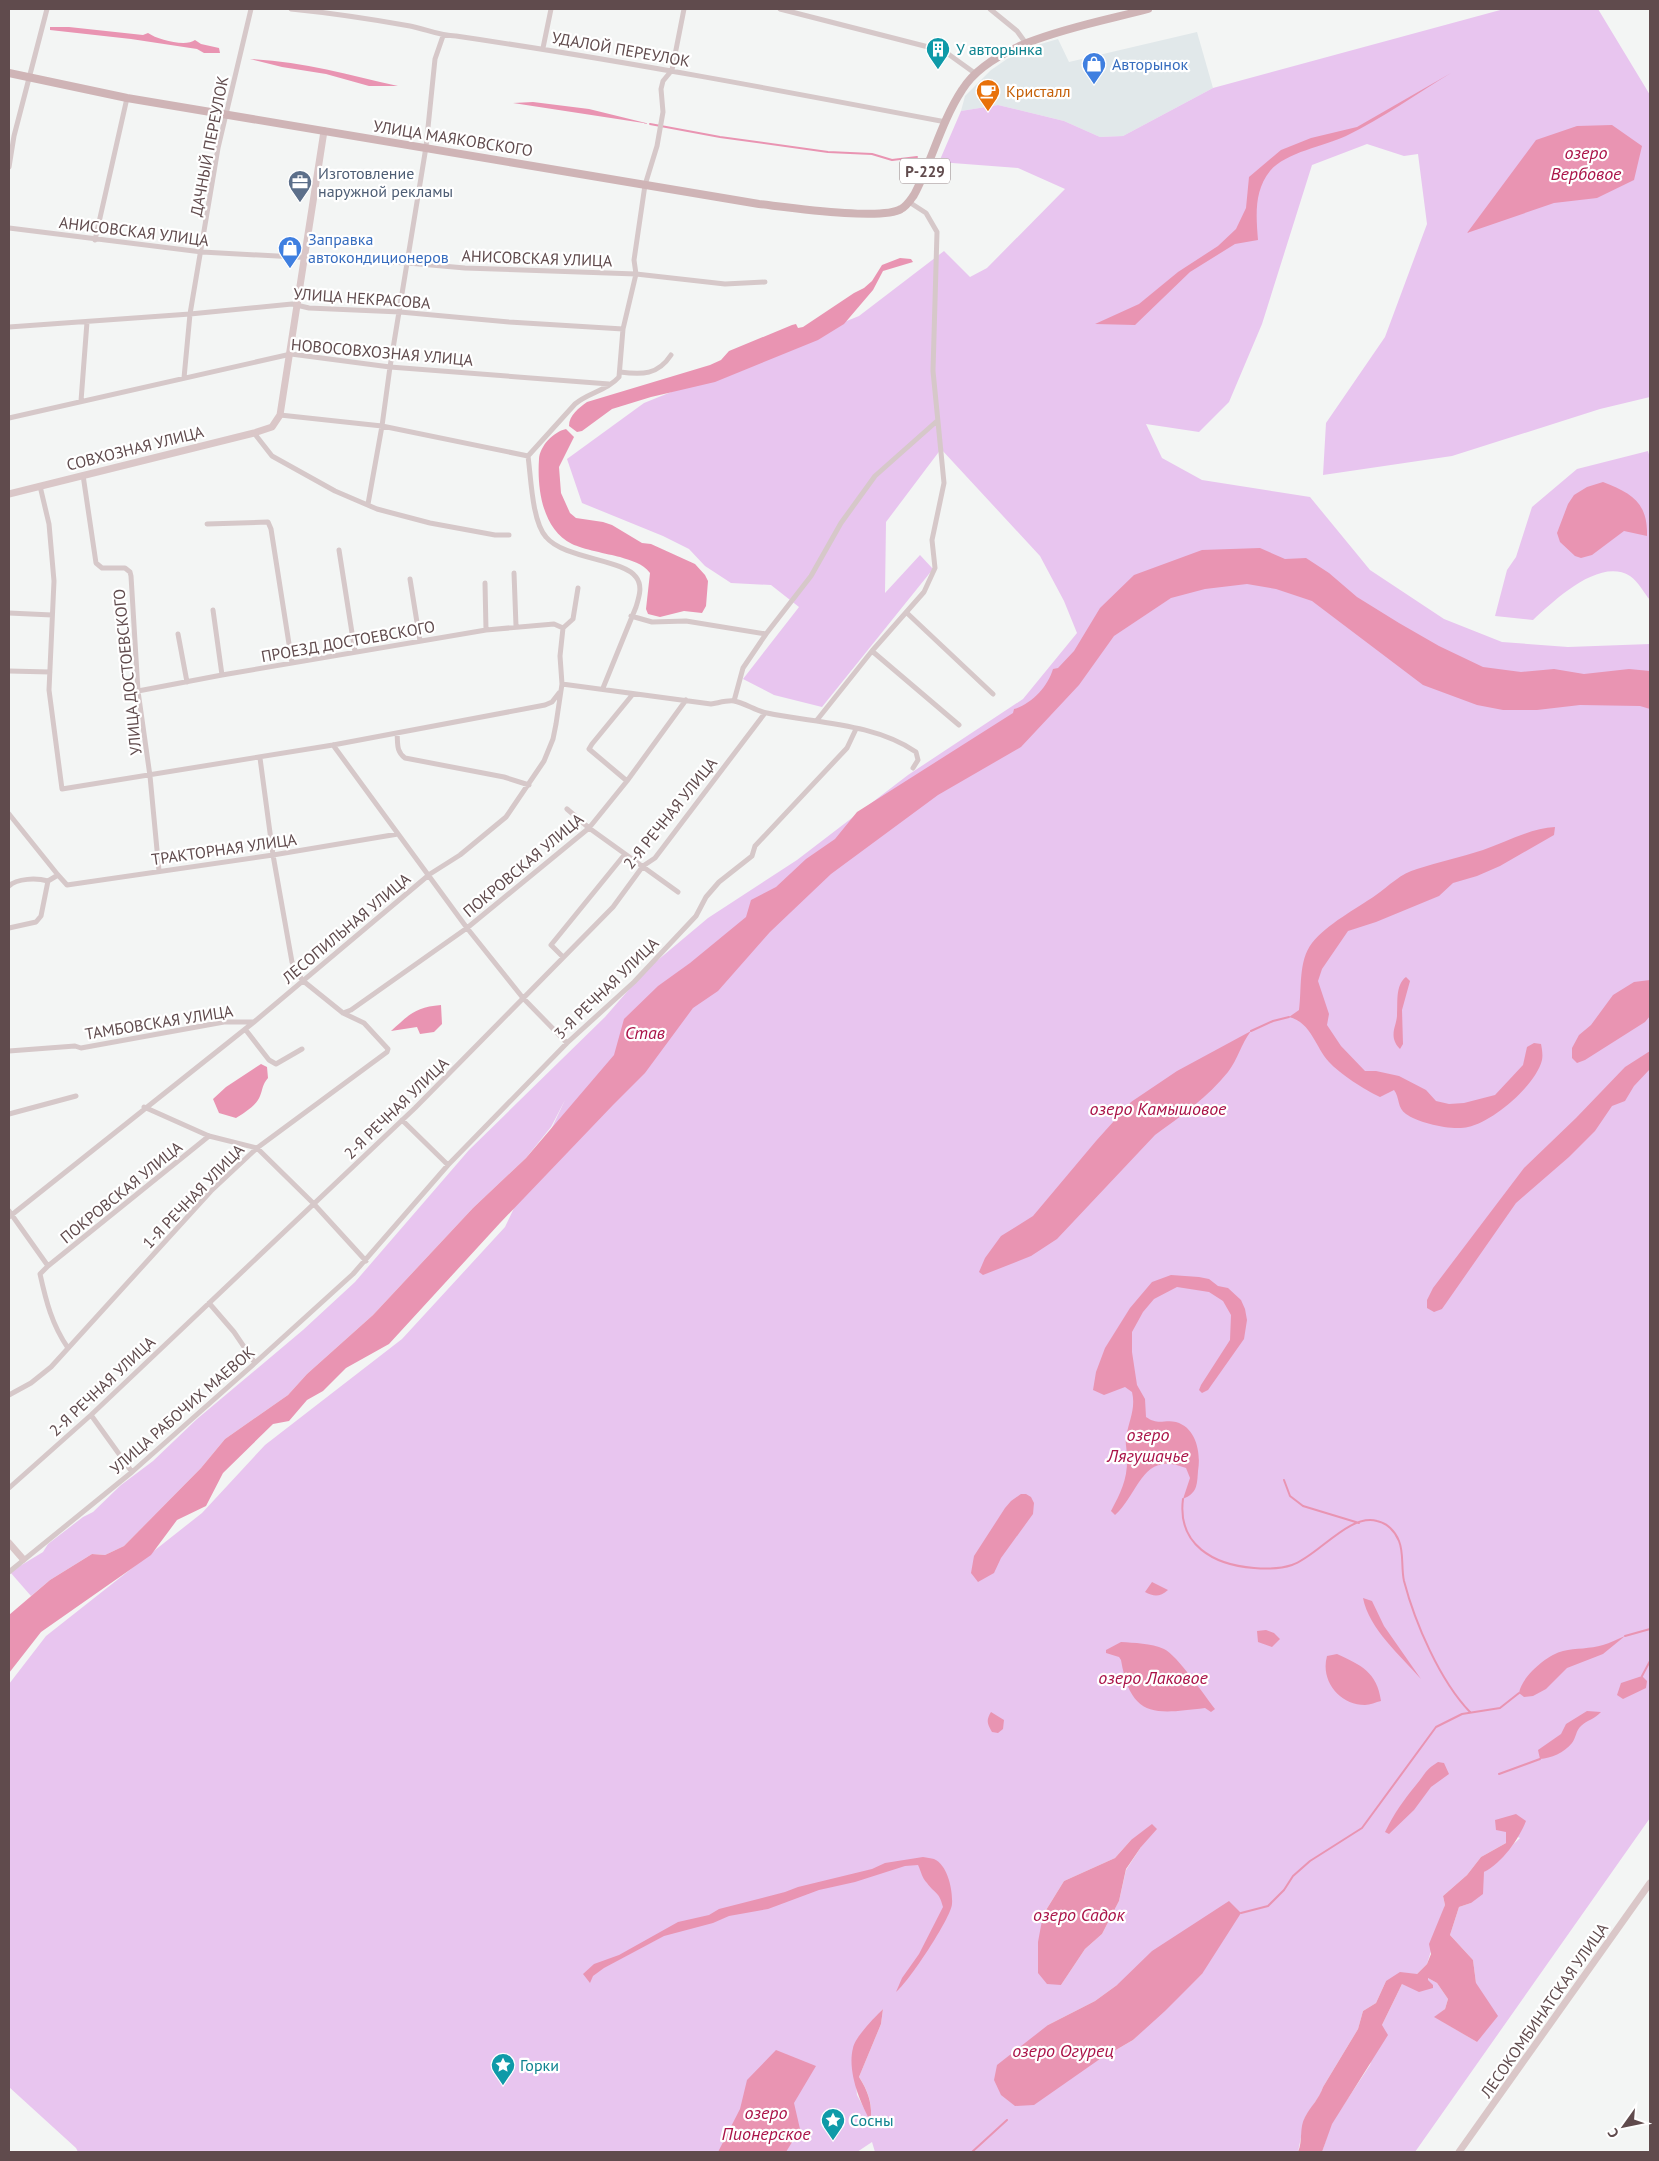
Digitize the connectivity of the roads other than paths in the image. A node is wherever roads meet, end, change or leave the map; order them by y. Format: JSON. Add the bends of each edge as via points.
{"nodes":[{"id":1,"x":47,"y":9,"type":"edge"},
{"id":2,"x":251,"y":9,"type":"edge"},
{"id":3,"x":291,"y":9,"type":"edge"},
{"id":4,"x":551,"y":9,"type":"edge"},
{"id":5,"x":684,"y":9,"type":"edge"},
{"id":6,"x":780,"y":9,"type":"edge"},
{"id":7,"x":990,"y":9,"type":"edge"},
{"id":8,"x":1148,"y":9,"type":"edge"},
{"id":9,"x":444,"y":36,"type":"junction"},
{"id":10,"x":1025,"y":42,"type":"junction"},
{"id":11,"x":543,"y":48,"type":"junction"},
{"id":12,"x":672,"y":70,"type":"junction"},
{"id":13,"x":9,"y":73,"type":"edge"},
{"id":14,"x":976,"y":74,"type":"junction"},
{"id":15,"x":30,"y":78,"type":"junction"},
{"id":16,"x":126,"y":98,"type":"junction"},
{"id":17,"x":226,"y":115,"type":"junction"},
{"id":18,"x":946,"y":122,"type":"junction"},
{"id":19,"x":324,"y":131,"type":"junction"},
{"id":20,"x":426,"y":147,"type":"junction"},
{"id":21,"x":9,"y":167,"type":"edge"},
{"id":22,"x":645,"y":185,"type":"junction"},
{"id":23,"x":908,"y":202,"type":"junction"},
{"id":24,"x":9,"y":228,"type":"edge"},
{"id":25,"x":95,"y":240,"type":"junction"},
{"id":26,"x":202,"y":252,"type":"junction"},
{"id":27,"x":305,"y":258,"type":"junction"},
{"id":28,"x":408,"y":263,"type":"junction"},
{"id":29,"x":636,"y":274,"type":"junction"},
{"id":30,"x":765,"y":282,"type":"dead end"},
{"id":31,"x":297,"y":304,"type":"junction"},
{"id":32,"x":400,"y":312,"type":"junction"},
{"id":33,"x":190,"y":314,"type":"junction"},
{"id":34,"x":87,"y":322,"type":"junction"},
{"id":35,"x":9,"y":327,"type":"edge"},
{"id":36,"x":623,"y":329,"type":"junction"},
{"id":37,"x":291,"y":354,"type":"junction"},
{"id":38,"x":671,"y":355,"type":"dead end"},
{"id":39,"x":390,"y":366,"type":"junction"},
{"id":40,"x":620,"y":372,"type":"junction"},
{"id":41,"x":184,"y":378,"type":"junction"},
{"id":42,"x":610,"y":384,"type":"junction"},
{"id":43,"x":81,"y":402,"type":"junction"},
{"id":44,"x":280,"y":415,"type":"junction"},
{"id":45,"x":9,"y":418,"type":"edge"},
{"id":46,"x":937,"y":421,"type":"junction"},
{"id":47,"x":382,"y":426,"type":"junction"},
{"id":48,"x":254,"y":433,"type":"junction"},
{"id":49,"x":528,"y":456,"type":"junction"},
{"id":50,"x":83,"y":475,"type":"junction"},
{"id":51,"x":40,"y":486,"type":"junction"},
{"id":52,"x":9,"y":494,"type":"edge"},
{"id":53,"x":368,"y":504,"type":"junction"},
{"id":54,"x":207,"y":524,"type":"dead end"},
{"id":55,"x":509,"y":535,"type":"dead end"},
{"id":56,"x":339,"y":550,"type":"dead end"},
{"id":57,"x":514,"y":573,"type":"dead end"},
{"id":58,"x":410,"y":578,"type":"dead end"},
{"id":59,"x":485,"y":583,"type":"dead end"},
{"id":60,"x":578,"y":588,"type":"dead end"},
{"id":61,"x":213,"y":610,"type":"dead end"},
{"id":62,"x":9,"y":613,"type":"edge"},
{"id":63,"x":907,"y":613,"type":"junction"},
{"id":64,"x":52,"y":615,"type":"junction"},
{"id":65,"x":631,"y":616,"type":"junction"},
{"id":66,"x":516,"y":626,"type":"junction"},
{"id":67,"x":564,"y":628,"type":"junction"},
{"id":68,"x":486,"y":630,"type":"junction"},
{"id":69,"x":178,"y":634,"type":"dead end"},
{"id":70,"x":766,"y":634,"type":"junction"},
{"id":71,"x":420,"y":641,"type":"junction"},
{"id":72,"x":872,"y":651,"type":"junction"},
{"id":73,"x":355,"y":652,"type":"junction"},
{"id":74,"x":292,"y":663,"type":"junction"},
{"id":75,"x":9,"y":671,"type":"edge"},
{"id":76,"x":50,"y":672,"type":"junction"},
{"id":77,"x":222,"y":675,"type":"junction"},
{"id":78,"x":187,"y":682,"type":"junction"},
{"id":79,"x":562,"y":684,"type":"junction"},
{"id":80,"x":603,"y":688,"type":"junction"},
{"id":81,"x":138,"y":691,"type":"junction"},
{"id":82,"x":559,"y":692,"type":"junction"},
{"id":83,"x":634,"y":694,"type":"junction"},
{"id":84,"x":993,"y":694,"type":"dead end"},
{"id":85,"x":686,"y":700,"type":"junction"},
{"id":86,"x":734,"y":701,"type":"junction"},
{"id":87,"x":765,"y":713,"type":"junction"},
{"id":88,"x":817,"y":720,"type":"junction"},
{"id":89,"x":959,"y":725,"type":"dead end"},
{"id":90,"x":856,"y":729,"type":"junction"},
{"id":91,"x":397,"y":734,"type":"junction"},
{"id":92,"x":333,"y":745,"type":"junction"},
{"id":93,"x":260,"y":758,"type":"junction"},
{"id":94,"x":913,"y":768,"type":"dead end"},
{"id":95,"x":150,"y":776,"type":"junction"},
{"id":96,"x":627,"y":780,"type":"junction"},
{"id":97,"x":529,"y":785,"type":"junction"},
{"id":98,"x":567,"y":809,"type":"dead end"},
{"id":99,"x":9,"y":814,"type":"edge"},
{"id":100,"x":589,"y":828,"type":"junction"},
{"id":101,"x":398,"y":834,"type":"junction"},
{"id":102,"x":625,"y":854,"type":"junction"},
{"id":103,"x":273,"y":855,"type":"junction"},
{"id":104,"x":643,"y":866,"type":"junction"},
{"id":105,"x":159,"y":871,"type":"junction"},
{"id":106,"x":430,"y":874,"type":"junction"},
{"id":107,"x":58,"y":875,"type":"junction"},
{"id":108,"x":48,"y":881,"type":"junction"},
{"id":109,"x":9,"y":886,"type":"edge"},
{"id":110,"x":678,"y":892,"type":"dead end"},
{"id":111,"x":9,"y":928,"type":"edge"},
{"id":112,"x":467,"y":928,"type":"junction"},
{"id":113,"x":563,"y":958,"type":"junction"},
{"id":114,"x":302,"y":980,"type":"junction"},
{"id":115,"x":523,"y":998,"type":"junction"},
{"id":116,"x":343,"y":1013,"type":"junction"},
{"id":117,"x":231,"y":1022,"type":"junction"},
{"id":118,"x":254,"y":1022,"type":"junction"},
{"id":119,"x":244,"y":1030,"type":"junction"},
{"id":120,"x":567,"y":1043,"type":"junction"},
{"id":121,"x":302,"y":1049,"type":"dead end"},
{"id":122,"x":9,"y":1051,"type":"edge"},
{"id":123,"x":76,"y":1096,"type":"dead end"},
{"id":124,"x":144,"y":1108,"type":"junction"},
{"id":125,"x":9,"y":1114,"type":"edge"},
{"id":126,"x":402,"y":1120,"type":"junction"},
{"id":127,"x":209,"y":1136,"type":"junction"},
{"id":128,"x":257,"y":1148,"type":"junction"},
{"id":129,"x":448,"y":1165,"type":"junction"},
{"id":130,"x":313,"y":1203,"type":"junction"},
{"id":131,"x":9,"y":1214,"type":"edge"},
{"id":132,"x":366,"y":1261,"type":"junction"},
{"id":133,"x":48,"y":1266,"type":"junction"},
{"id":134,"x":208,"y":1303,"type":"junction"},
{"id":135,"x":68,"y":1348,"type":"junction"},
{"id":136,"x":255,"y":1364,"type":"junction"},
{"id":137,"x":9,"y":1395,"type":"edge"},
{"id":138,"x":91,"y":1415,"type":"junction"},
{"id":139,"x":132,"y":1472,"type":"junction"},
{"id":140,"x":9,"y":1488,"type":"edge"},
{"id":141,"x":9,"y":1543,"type":"edge"},
{"id":142,"x":23,"y":1560,"type":"junction"},
{"id":143,"x":9,"y":1572,"type":"edge"},
{"id":144,"x":1650,"y":1883,"type":"edge"},
{"id":145,"x":1459,"y":2152,"type":"edge"}],
"edges":[{"from":1,"to":15,"type":"street"},
{"from":2,"to":17,"type":"street","name":"ДАЧНЫЙ ПЕРЕУЛОК"},
{"from":3,"to":9,"type":"street","name":"УДАЛОЙ ПЕРЕУЛОК","via":[[420,28]]},
{"from":4,"to":11,"type":"street"},
{"from":5,"to":12,"type":"street"},
{"from":6,"to":14,"type":"street","via":[[944,51]]},
{"from":7,"to":10,"type":"street","via":[[1017,31]]},
{"from":8,"to":10,"type":"main road","number":"Р-229"},
{"from":9,"to":11,"type":"street","name":"УДАЛОЙ ПЕРЕУЛОК"},
{"from":9,"to":20,"type":"street","via":[[435,59]]},
{"from":10,"to":14,"type":"main road","number":"Р-229"},
{"from":11,"to":12,"type":"street","name":"УДАЛОЙ ПЕРЕУЛОК"},
{"from":12,"to":18,"type":"street","name":"УДАЛОЙ ПЕРЕУЛОК"},
{"from":12,"to":22,"type":"street","via":[[661,88],[663,112]]},
{"from":13,"to":15,"type":"main road","name":"УЛИЦА МАЯКОВСКОГО","number":"Р-229"},
{"from":14,"to":18,"type":"main road","number":"Р-229","via":[[961,90]]},
{"from":15,"to":16,"type":"main road","name":"УЛИЦА МАЯКОВСКОГО","number":"Р-229"},
{"from":15,"to":21,"type":"street"},
{"from":16,"to":17,"type":"main road","name":"УЛИЦА МАЯКОВСКОГО","number":"Р-229"},
{"from":16,"to":25,"type":"street"},
{"from":17,"to":19,"type":"main road","name":"УЛИЦА МАЯКОВСКОГО","number":"Р-229"},
{"from":17,"to":26,"type":"street","name":"ДАЧНЫЙ ПЕРЕУЛОК"},
{"from":18,"to":23,"type":"main road","number":"Р-229","via":[[921,181]]},
{"from":19,"to":20,"type":"main road","name":"УЛИЦА МАЯКОВСКОГО","number":"Р-229"},
{"from":19,"to":27,"type":"street"},
{"from":20,"to":22,"type":"main road","name":"УЛИЦА МАЯКОВСКОГО","number":"Р-229"},
{"from":20,"to":28,"type":"street"},
{"from":22,"to":23,"type":"main road","name":"УЛИЦА МАЯКОВСКОГО","number":"Р-229","via":[[759,204],[844,213],[894,212]]},
{"from":22,"to":29,"type":"street","via":[[634,260]]},
{"from":23,"to":46,"type":"street","via":[[926,213],[937,232],[933,371]]},
{"from":24,"to":25,"type":"street","name":"АНИСОВСКАЯ УЛИЦА"},
{"from":25,"to":26,"type":"street","name":"АНИСОВСКАЯ УЛИЦА"},
{"from":26,"to":27,"type":"street","name":"АНИСОВСКАЯ УЛИЦА"},
{"from":26,"to":33,"type":"street","name":"ДАЧНЫЙ ПЕРЕУЛОК"},
{"from":27,"to":28,"type":"street","name":"АНИСОВСКАЯ УЛИЦА"},
{"from":27,"to":31,"type":"street"},
{"from":28,"to":29,"type":"street","name":"АНИСОВСКАЯ УЛИЦА"},
{"from":28,"to":32,"type":"street"},
{"from":29,"to":30,"type":"street","name":"АНИСОВСКАЯ УЛИЦА","via":[[725,284]]},
{"from":29,"to":36,"type":"street"},
{"from":31,"to":32,"type":"street","name":"УЛИЦА НЕКРАСОВА","via":[[309,308]]},
{"from":31,"to":33,"type":"street","name":"УЛИЦА НЕКРАСОВА"},
{"from":31,"to":37,"type":"street"},
{"from":32,"to":36,"type":"street","name":"УЛИЦА НЕКРАСОВА"},
{"from":32,"to":39,"type":"street"},
{"from":33,"to":34,"type":"street","name":"УЛИЦА НЕКРАСОВА"},
{"from":33,"to":41,"type":"street","name":"ДАЧНЫЙ ПЕРЕУЛОК"},
{"from":34,"to":35,"type":"street","name":"УЛИЦА НЕКРАСОВА"},
{"from":34,"to":43,"type":"street"},
{"from":36,"to":40,"type":"street"},
{"from":37,"to":39,"type":"street","name":"НОВОСОВХОЗНАЯ УЛИЦА"},
{"from":37,"to":41,"type":"street","name":"НОВОСОВХОЗНАЯ УЛИЦА"},
{"from":37,"to":44,"type":"street"},
{"from":38,"to":40,"type":"street","via":[[666,364],[654,372]]},
{"from":39,"to":42,"type":"street","name":"НОВОСОВХОЗНАЯ УЛИЦА"},
{"from":39,"to":47,"type":"street"},
{"from":40,"to":42,"type":"street"},
{"from":41,"to":43,"type":"street","name":"НОВОСОВХОЗНАЯ УЛИЦА"},
{"from":42,"to":49,"type":"street","via":[[575,404]]},
{"from":43,"to":45,"type":"street","name":"НОВОСОВХОЗНАЯ УЛИЦА"},
{"from":44,"to":47,"type":"street"},
{"from":44,"to":48,"type":"street","name":"СОВХОЗНАЯ УЛИЦА","via":[[267,429]]},
{"from":46,"to":63,"type":"street","via":[[944,483],[932,540],[935,568],[924,592]]},
{"from":46,"to":70,"type":"street","via":[[875,476],[841,523],[811,576]]},
{"from":47,"to":49,"type":"street"},
{"from":47,"to":53,"type":"street"},
{"from":48,"to":50,"type":"street","name":"СОВХОЗНАЯ УЛИЦА"},
{"from":48,"to":53,"type":"street","via":[[272,456],[335,491]]},
{"from":49,"to":65,"type":"street","via":[[537,518],[546,538],[563,549],[636,576],[640,595]]},
{"from":50,"to":51,"type":"street","name":"СОВХОЗНАЯ УЛИЦА"},
{"from":50,"to":81,"type":"street","name":"УЛИЦА ДОСТОЕВСКОГО","via":[[96,563],[102,568],[125,568],[130,572]]},
{"from":51,"to":52,"type":"street","name":"СОВХОЗНАЯ УЛИЦА"},
{"from":51,"to":64,"type":"street","via":[[49,524],[54,581]]},
{"from":53,"to":55,"type":"street","via":[[430,523]]},
{"from":54,"to":74,"type":"street","via":[[268,522]]},
{"from":56,"to":73,"type":"street"},
{"from":57,"to":66,"type":"street"},
{"from":58,"to":71,"type":"street"},
{"from":59,"to":68,"type":"street"},
{"from":60,"to":67,"type":"street","name":"ЛЕСОПИЛЬНАЯ УЛИЦА","via":[[573,619]]},
{"from":61,"to":77,"type":"street"},
{"from":62,"to":64,"type":"street"},
{"from":63,"to":72,"type":"street"},
{"from":63,"to":84,"type":"street"},
{"from":64,"to":76,"type":"street"},
{"from":65,"to":70,"type":"street","via":[[652,622],[686,621]]},
{"from":65,"to":80,"type":"street"},
{"from":66,"to":67,"type":"street","name":"ПРОЕЗД ДОСТОЕВСКОГО","via":[[554,624]]},
{"from":66,"to":68,"type":"street","name":"ПРОЕЗД ДОСТОЕВСКОГО"},
{"from":67,"to":79,"type":"street","name":"ЛЕСОПИЛЬНАЯ УЛИЦА","via":[[560,656]]},
{"from":68,"to":71,"type":"street","name":"ПРОЕЗД ДОСТОЕВСКОГО"},
{"from":69,"to":78,"type":"street"},
{"from":70,"to":86,"type":"street","via":[[744,668]]},
{"from":71,"to":73,"type":"street","name":"ПРОЕЗД ДОСТОЕВСКОГО"},
{"from":72,"to":88,"type":"street"},
{"from":72,"to":89,"type":"street"},
{"from":73,"to":74,"type":"street","name":"ПРОЕЗД ДОСТОЕВСКОГО"},
{"from":74,"to":77,"type":"street","name":"ПРОЕЗД ДОСТОЕВСКОГО"},
{"from":75,"to":76,"type":"street"},
{"from":76,"to":95,"type":"street","name":"УЛИЦА ДОСТОЕВСКОГО","via":[[53,733],[62,789]]},
{"from":77,"to":78,"type":"street","name":"ПРОЕЗД ДОСТОЕВСКОГО"},
{"from":78,"to":81,"type":"street","name":"ПРОЕЗД ДОСТОЕВСКОГО"},
{"from":79,"to":80,"type":"street"},
{"from":79,"to":82,"type":"street","name":"ЛЕСОПИЛЬНАЯ УЛИЦА"},
{"from":80,"to":83,"type":"street"},
{"from":81,"to":95,"type":"street","name":"УЛИЦА ДОСТОЕВСКОГО"},
{"from":82,"to":91,"type":"street","name":"УЛИЦА ДОСТОЕВСКОГО","via":[[552,702],[545,705]]},
{"from":82,"to":97,"type":"street","name":"ЛЕСОПИЛЬНАЯ УЛИЦА","via":[[554,739]]},
{"from":83,"to":85,"type":"street"},
{"from":83,"to":96,"type":"street","via":[[589,749]]},
{"from":85,"to":86,"type":"street","via":[[711,704]]},
{"from":85,"to":96,"type":"street","name":"ПОКРОВСКАЯ УЛИЦА"},
{"from":86,"to":87,"type":"street"},
{"from":87,"to":88,"type":"street"},
{"from":87,"to":104,"type":"street","name":"2-Я РЕЧНАЯ УЛИЦА","via":[[655,858]]},
{"from":88,"to":90,"type":"street"},
{"from":90,"to":94,"type":"street","via":[[893,739],[916,752],[918,760]]},
{"from":90,"to":120,"type":"street","name":"3-Я РЕЧНАЯ УЛИЦА","via":[[847,748],[755,846],[752,856],[719,882],[696,916],[634,982]]},
{"from":91,"to":92,"type":"street","name":"УЛИЦА ДОСТОЕВСКОГО"},
{"from":91,"to":97,"type":"street","via":[[398,748],[405,758]]},
{"from":92,"to":93,"type":"street","name":"УЛИЦА ДОСТОЕВСКОГО"},
{"from":92,"to":101,"type":"street"},
{"from":93,"to":95,"type":"street","name":"УЛИЦА ДОСТОЕВСКОГО"},
{"from":93,"to":103,"type":"street"},
{"from":95,"to":105,"type":"street","name":"УЛИЦА ДОСТОЕВСКОГО"},
{"from":96,"to":100,"type":"street","name":"ПОКРОВСКАЯ УЛИЦА"},
{"from":97,"to":106,"type":"street","name":"ЛЕСОПИЛЬНАЯ УЛИЦА","via":[[506,817],[460,855]]},
{"from":98,"to":100,"type":"street"},
{"from":99,"to":107,"type":"street","name":"ТРАКТОРНАЯ УЛИЦА"},
{"from":100,"to":102,"type":"street"},
{"from":100,"to":112,"type":"street","name":"ПОКРОВСКАЯ УЛИЦА"},
{"from":101,"to":103,"type":"street","name":"ТРАКТОРНАЯ УЛИЦА"},
{"from":101,"to":106,"type":"street"},
{"from":102,"to":104,"type":"street"},
{"from":102,"to":113,"type":"street","via":[[551,944]]},
{"from":103,"to":105,"type":"street","name":"ТРАКТОРНАЯ УЛИЦА"},
{"from":103,"to":114,"type":"street","via":[[292,962]]},
{"from":104,"to":110,"type":"street"},
{"from":104,"to":113,"type":"street","name":"2-Я РЕЧНАЯ УЛИЦА","via":[[613,907]]},
{"from":105,"to":107,"type":"street","name":"ТРАКТОРНАЯ УЛИЦА","via":[[67,885]]},
{"from":106,"to":112,"type":"street"},
{"from":106,"to":114,"type":"street","name":"ЛЕСОПИЛЬНАЯ УЛИЦА"},
{"from":107,"to":108,"type":"street"},
{"from":108,"to":109,"type":"street","via":[[16,882]]},
{"from":108,"to":111,"type":"street","via":[[41,916],[36,922]]},
{"from":112,"to":115,"type":"street"},
{"from":112,"to":116,"type":"street","name":"ПОКРОВСКАЯ УЛИЦА"},
{"from":113,"to":115,"type":"street","name":"2-Я РЕЧНАЯ УЛИЦА"},
{"from":114,"to":116,"type":"street"},
{"from":114,"to":118,"type":"street","name":"ЛЕСОПИЛЬНАЯ УЛИЦА"},
{"from":115,"to":120,"type":"street"},
{"from":115,"to":126,"type":"street","name":"2-Я РЕЧНАЯ УЛИЦА"},
{"from":116,"to":128,"type":"street","name":"1-Я РЕЧНАЯ УЛИЦА","via":[[364,1022],[388,1048],[387,1052]]},
{"from":117,"to":118,"type":"street","name":"ТАМБОВСКАЯ УЛИЦА"},
{"from":117,"to":119,"type":"street"},
{"from":117,"to":122,"type":"street","name":"ТАМБОВСКАЯ УЛИЦА","via":[[81,1048]]},
{"from":118,"to":119,"type":"street","name":"ЛЕСОПИЛЬНАЯ УЛИЦА"},
{"from":119,"to":121,"type":"street","via":[[276,1064]]},
{"from":119,"to":124,"type":"street","name":"ЛЕСОПИЛЬНАЯ УЛИЦА"},
{"from":120,"to":129,"type":"street","name":"3-Я РЕЧНАЯ УЛИЦА"},
{"from":123,"to":125,"type":"street"},
{"from":124,"to":127,"type":"street"},
{"from":124,"to":131,"type":"street","name":"ЛЕСОПИЛЬНАЯ УЛИЦА"},
{"from":126,"to":129,"type":"street"},
{"from":126,"to":130,"type":"street","name":"2-Я РЕЧНАЯ УЛИЦА"},
{"from":127,"to":128,"type":"street"},
{"from":127,"to":133,"type":"street","name":"ПОКРОВСКАЯ УЛИЦА"},
{"from":128,"to":130,"type":"street"},
{"from":128,"to":135,"type":"street","name":"1-Я РЕЧНАЯ УЛИЦА","via":[[211,1191]]},
{"from":129,"to":132,"type":"street","name":"3-Я РЕЧНАЯ УЛИЦА"},
{"from":130,"to":132,"type":"street"},
{"from":130,"to":134,"type":"street","name":"2-Я РЕЧНАЯ УЛИЦА"},
{"from":131,"to":133,"type":"street"},
{"from":132,"to":136,"type":"street","name":"УЛИЦА РАБОЧИХ МАЕВОК"},
{"from":133,"to":135,"type":"street","via":[[40,1274],[47,1308]]},
{"from":134,"to":136,"type":"street","via":[[234,1332]]},
{"from":134,"to":138,"type":"street","name":"2-Я РЕЧНАЯ УЛИЦА"},
{"from":135,"to":137,"type":"street","name":"1-Я РЕЧНАЯ УЛИЦА","via":[[31,1383]]},
{"from":136,"to":139,"type":"street","name":"УЛИЦА РАБОЧИХ МАЕВОК"},
{"from":138,"to":139,"type":"street"},
{"from":138,"to":140,"type":"street","name":"2-Я РЕЧНАЯ УЛИЦА"},
{"from":139,"to":142,"type":"street","name":"УЛИЦА РАБОЧИХ МАЕВОК"},
{"from":141,"to":142,"type":"street"},
{"from":142,"to":143,"type":"street","name":"УЛИЦА РАБОЧИХ МАЕВОК"},
{"from":144,"to":145,"type":"street","name":"ЛЕСОКОМБИНАТСКАЯ УЛИЦА"}]}
